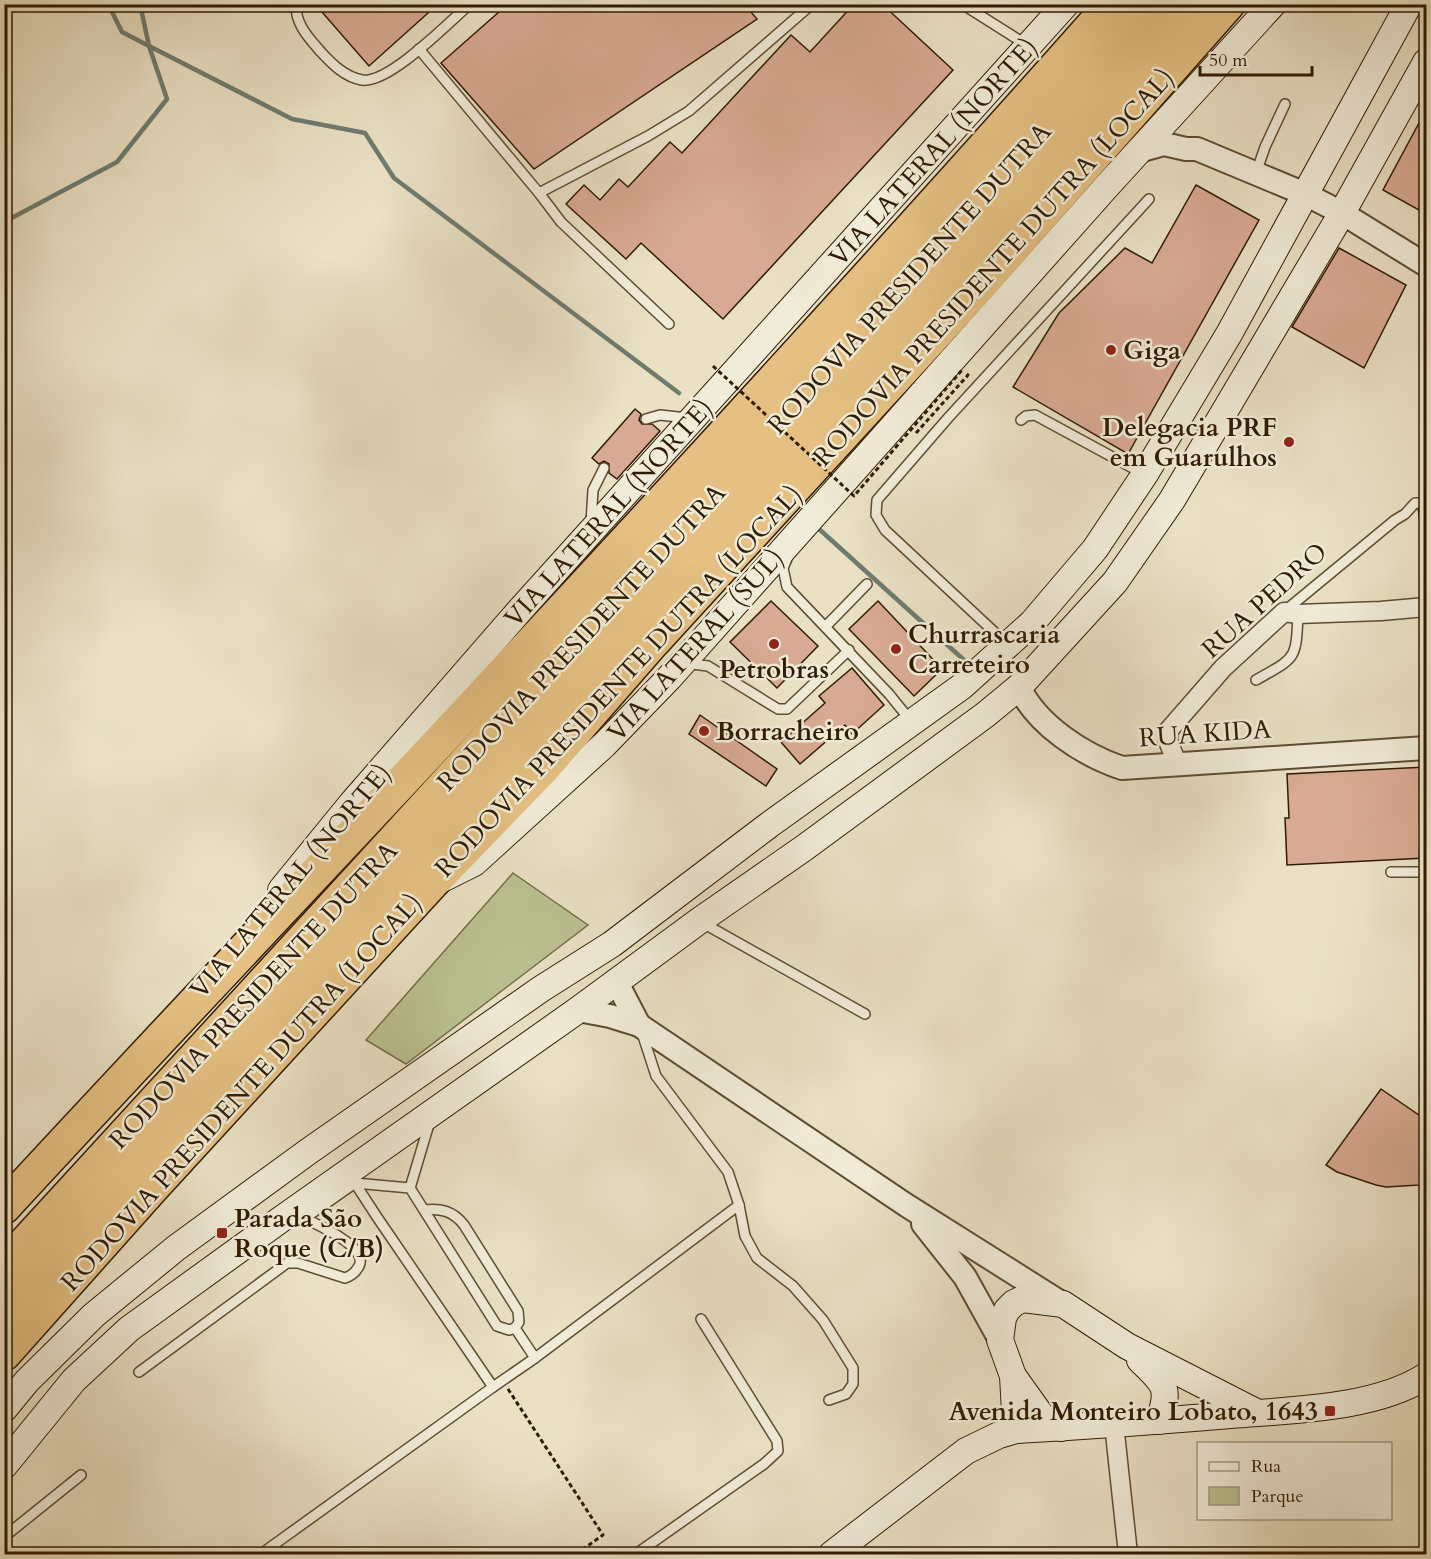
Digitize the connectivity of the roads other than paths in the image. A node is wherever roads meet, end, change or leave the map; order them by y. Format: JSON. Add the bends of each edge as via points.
{"nodes":[{"id":1,"x":296,"y":4,"type":"edge"},
{"id":2,"x":470,"y":4,"type":"edge"},
{"id":3,"x":812,"y":4,"type":"edge"},
{"id":4,"x":962,"y":4,"type":"edge"},
{"id":5,"x":1066,"y":4,"type":"edge"},
{"id":6,"x":1112,"y":4,"type":"edge"},
{"id":7,"x":1154,"y":4,"type":"edge"},
{"id":8,"x":1194,"y":4,"type":"edge"},
{"id":9,"x":1228,"y":4,"type":"edge"},
{"id":10,"x":1273,"y":4,"type":"edge"},
{"id":11,"x":1409,"y":4,"type":"edge"},
{"id":12,"x":1029,"y":46,"type":"junction"},
{"id":13,"x":419,"y":49,"type":"junction"},
{"id":14,"x":1426,"y":62,"type":"edge"},
{"id":15,"x":1286,"y":104,"type":"dead end"},
{"id":16,"x":1172,"y":118,"type":"junction"},
{"id":17,"x":1197,"y":149,"type":"junction"},
{"id":18,"x":1139,"y":151,"type":"junction"},
{"id":19,"x":1256,"y":172,"type":"junction"},
{"id":20,"x":539,"y":193,"type":"junction"},
{"id":21,"x":1305,"y":194,"type":"junction"},
{"id":22,"x":1149,"y":199,"type":"dead end"},
{"id":23,"x":1342,"y":213,"type":"junction"},
{"id":24,"x":1426,"y":265,"type":"edge"},
{"id":25,"x":669,"y":324,"type":"dead end"},
{"id":26,"x":695,"y":416,"type":"junction"},
{"id":27,"x":646,"y":418,"type":"dead end"},
{"id":28,"x":1021,"y":420,"type":"dead end"},
{"id":29,"x":604,"y":468,"type":"dead end"},
{"id":30,"x":1145,"y":474,"type":"junction"},
{"id":31,"x":799,"y":530,"type":"junction"},
{"id":32,"x":591,"y":531,"type":"junction"},
{"id":33,"x":1426,"y":531,"type":"edge"},
{"id":34,"x":867,"y":584,"type":"dead end"},
{"id":35,"x":1426,"y":607,"type":"edge"},
{"id":36,"x":1045,"y":609,"type":"junction"},
{"id":37,"x":1291,"y":613,"type":"junction"},
{"id":38,"x":826,"y":626,"type":"junction"},
{"id":39,"x":1008,"y":645,"type":"junction"},
{"id":40,"x":849,"y":650,"type":"junction"},
{"id":41,"x":669,"y":678,"type":"junction"},
{"id":42,"x":1256,"y":680,"type":"dead end"},
{"id":43,"x":1019,"y":687,"type":"junction"},
{"id":44,"x":916,"y":714,"type":"junction"},
{"id":45,"x":1426,"y":748,"type":"edge"},
{"id":46,"x":1177,"y":763,"type":"junction"},
{"id":47,"x":769,"y":825,"type":"junction"},
{"id":48,"x":804,"y":848,"type":"junction"},
{"id":49,"x":1391,"y":872,"type":"dead end"},
{"id":50,"x":1426,"y":872,"type":"edge"},
{"id":51,"x":431,"y":884,"type":"junction"},
{"id":52,"x":699,"y":921,"type":"junction"},
{"id":53,"x":616,"y":981,"type":"junction"},
{"id":54,"x":541,"y":989,"type":"junction"},
{"id":55,"x":865,"y":1014,"type":"dead end"},
{"id":56,"x":569,"y":1015,"type":"junction"},
{"id":57,"x":639,"y":1025,"type":"junction"},
{"id":58,"x":164,"y":1034,"type":"junction"},
{"id":59,"x":433,"y":1113,"type":"junction"},
{"id":60,"x":352,"y":1177,"type":"junction"},
{"id":61,"x":410,"y":1188,"type":"junction"},
{"id":62,"x":739,"y":1205,"type":"junction"},
{"id":63,"x":906,"y":1205,"type":"junction"},
{"id":64,"x":4,"y":1207,"type":"edge"},
{"id":65,"x":424,"y":1210,"type":"junction"},
{"id":66,"x":298,"y":1215,"type":"junction"},
{"id":67,"x":4,"y":1266,"type":"edge"},
{"id":68,"x":1063,"y":1304,"type":"junction"},
{"id":69,"x":4,"y":1307,"type":"edge"},
{"id":70,"x":701,"y":1319,"type":"dead end"},
{"id":71,"x":515,"y":1328,"type":"junction"},
{"id":72,"x":1000,"y":1340,"type":"junction"},
{"id":73,"x":1127,"y":1346,"type":"junction"},
{"id":74,"x":4,"y":1354,"type":"edge"},
{"id":75,"x":535,"y":1358,"type":"junction"},
{"id":76,"x":139,"y":1372,"type":"dead end"},
{"id":77,"x":1013,"y":1376,"type":"junction"},
{"id":78,"x":1426,"y":1376,"type":"edge"},
{"id":79,"x":493,"y":1387,"type":"junction"},
{"id":80,"x":1396,"y":1392,"type":"junction"},
{"id":81,"x":1426,"y":1399,"type":"edge"},
{"id":82,"x":829,"y":1400,"type":"dead end"},
{"id":83,"x":4,"y":1409,"type":"edge"},
{"id":84,"x":1258,"y":1413,"type":"junction"},
{"id":85,"x":1160,"y":1421,"type":"junction"},
{"id":86,"x":1114,"y":1424,"type":"junction"},
{"id":87,"x":1061,"y":1428,"type":"junction"},
{"id":88,"x":1016,"y":1430,"type":"junction"},
{"id":89,"x":4,"y":1466,"type":"edge"},
{"id":90,"x":81,"y":1475,"type":"dead end"},
{"id":91,"x":4,"y":1537,"type":"edge"},
{"id":92,"x":261,"y":1554,"type":"edge"},
{"id":93,"x":636,"y":1554,"type":"edge"},
{"id":94,"x":832,"y":1554,"type":"edge"},
{"id":95,"x":1128,"y":1554,"type":"edge"}],
"edges":[{"from":1,"to":13,"type":"lane","via":[[299,25],[336,68],[351,76],[377,79]]},
{"from":2,"to":13,"type":"lane"},
{"from":3,"to":20,"type":"lane","via":[[689,111]]},
{"from":4,"to":12,"type":"lane"},
{"from":5,"to":12,"type":"main road","name":"VIA LATERAL (NORTE)"},
{"from":6,"to":58,"type":"highway","name":"RODOVIA PRESIDENTE DUTRA","via":[[486,691]]},
{"from":7,"to":67,"type":"highway","name":"RODOVIA PRESIDENTE DUTRA","via":[[965,219]]},
{"from":8,"to":69,"type":"highway","name":"RODOVIA PRESIDENTE DUTRA","via":[[1003,220]]},
{"from":9,"to":51,"type":"highway","name":"RODOVIA PRESIDENTE DUTRA (LOCAL)","via":[[543,768]]},
{"from":10,"to":16,"type":"main road","name":"VIA LATERAL (SUL)"},
{"from":11,"to":21,"type":"main road"},
{"from":12,"to":26,"type":"main road","name":"VIA LATERAL (NORTE)"},
{"from":13,"to":20,"type":"lane"},
{"from":14,"to":23,"type":"main road"},
{"from":15,"to":19,"type":"lane"},
{"from":16,"to":17,"type":"street"},
{"from":16,"to":18,"type":"main road","name":"VIA LATERAL (SUL)"},
{"from":17,"to":18,"type":"street","via":[[1164,144]]},
{"from":17,"to":19,"type":"street"},
{"from":18,"to":31,"type":"main road","name":"VIA LATERAL (SUL)"},
{"from":19,"to":21,"type":"street"},
{"from":20,"to":25,"type":"lane","via":[[561,222]]},
{"from":21,"to":23,"type":"street"},
{"from":21,"to":30,"type":"main road","via":[[1229,334]]},
{"from":22,"to":39,"type":"lane","via":[[877,500],[876,515],[885,530]]},
{"from":23,"to":24,"type":"street"},
{"from":23,"to":43,"type":"main road","via":[[1172,500],[1115,582]]},
{"from":26,"to":27,"type":"lane","via":[[660,414]]},
{"from":26,"to":32,"type":"main road","name":"VIA LATERAL (NORTE)"},
{"from":28,"to":30,"type":"lane","via":[[1035,415]]},
{"from":29,"to":32,"type":"lane","via":[[593,490]]},
{"from":30,"to":36,"type":"main road","via":[[1095,549]]},
{"from":31,"to":38,"type":"lane","via":[[783,568],[787,587]]},
{"from":31,"to":41,"type":"main road","name":"VIA LATERAL (SUL)"},
{"from":32,"to":58,"type":"main road","name":"VIA LATERAL (NORTE)","via":[[352,802]]},
{"from":33,"to":37,"type":"lane","name":"RUA PEDRO","via":[[1421,503],[1415,503]]},
{"from":34,"to":38,"type":"lane"},
{"from":35,"to":37,"type":"street"},
{"from":36,"to":39,"type":"main road"},
{"from":36,"to":43,"type":"main road","via":[[1018,658]]},
{"from":37,"to":42,"type":"lane","via":[[1295,653],[1288,662]]},
{"from":37,"to":46,"type":"street","name":"RUA PEDRO","via":[[1223,668],[1168,731]]},
{"from":38,"to":40,"type":"lane"},
{"from":39,"to":44,"type":"main road","via":[[961,687]]},
{"from":40,"to":41,"type":"lane","via":[[787,709],[778,709],[708,666],[692,664]]},
{"from":40,"to":44,"type":"lane"},
{"from":41,"to":51,"type":"main road","name":"VIA LATERAL (SUL)","via":[[604,745],[474,863]]},
{"from":43,"to":46,"type":"street","name":"RUA KIDA","via":[[1068,742],[1107,763],[1122,768]]},
{"from":43,"to":48,"type":"main road"},
{"from":44,"to":47,"type":"main road","via":[[867,734],[790,789],[776,804]]},
{"from":45,"to":46,"type":"street","name":"RUA KIDA"},
{"from":47,"to":48,"type":"main road","via":[[783,846]]},
{"from":47,"to":54,"type":"main road","via":[[612,944]]},
{"from":48,"to":52,"type":"main road"},
{"from":49,"to":50,"type":"lane"},
{"from":51,"to":74,"type":"highway","name":"RODOVIA PRESIDENTE DUTRA (LOCAL)"},
{"from":52,"to":53,"type":"main road"},
{"from":52,"to":55,"type":"lane"},
{"from":53,"to":56,"type":"main road"},
{"from":53,"to":57,"type":"street"},
{"from":54,"to":56,"type":"main road","via":[[555,987],[563,993]]},
{"from":54,"to":83,"type":"main road","via":[[176,1248],[94,1315]]},
{"from":56,"to":57,"type":"street","via":[[610,1016]]},
{"from":56,"to":59,"type":"main road"},
{"from":57,"to":62,"type":"lane","via":[[656,1076],[728,1173]]},
{"from":57,"to":63,"type":"street"},
{"from":58,"to":64,"type":"highway","name":"RODOVIA PRESIDENTE DUTRA"},
{"from":59,"to":60,"type":"main road"},
{"from":59,"to":61,"type":"lane"},
{"from":60,"to":61,"type":"lane"},
{"from":60,"to":66,"type":"main road"},
{"from":60,"to":79,"type":"lane"},
{"from":61,"to":65,"type":"lane"},
{"from":62,"to":75,"type":"lane"},
{"from":62,"to":82,"type":"lane","via":[[745,1236],[757,1258],[793,1286],[823,1320],[853,1368],[853,1384],[846,1394]]},
{"from":63,"to":68,"type":"street"},
{"from":63,"to":72,"type":"street","via":[[965,1277]]},
{"from":65,"to":71,"type":"lane","via":[[498,1326]]},
{"from":65,"to":71,"type":"lane","via":[[446,1210],[464,1224],[518,1311],[520,1317]]},
{"from":66,"to":76,"type":"lane","via":[[349,1242],[361,1259],[355,1273],[345,1278],[287,1263]]},
{"from":66,"to":89,"type":"main road","via":[[129,1329],[74,1380]]},
{"from":68,"to":72,"type":"main road","via":[[1032,1299],[1014,1303],[1003,1318]]},
{"from":68,"to":73,"type":"main road"},
{"from":70,"to":93,"type":"lane","via":[[777,1441],[778,1451]]},
{"from":71,"to":75,"type":"lane"},
{"from":72,"to":77,"type":"main road"},
{"from":73,"to":84,"type":"main road"},
{"from":73,"to":85,"type":"main road","via":[[1162,1384],[1166,1401]]},
{"from":75,"to":79,"type":"lane"},
{"from":77,"to":87,"type":"main road","via":[[1043,1418]]},
{"from":77,"to":88,"type":"main road"},
{"from":78,"to":80,"type":"main road"},
{"from":79,"to":92,"type":"lane"},
{"from":80,"to":81,"type":"main road"},
{"from":80,"to":84,"type":"main road","via":[[1320,1408]]},
{"from":84,"to":85,"type":"main road"},
{"from":85,"to":86,"type":"main road"},
{"from":86,"to":87,"type":"main road"},
{"from":86,"to":95,"type":"street"},
{"from":87,"to":88,"type":"main road"},
{"from":88,"to":94,"type":"main road","via":[[966,1451]]},
{"from":90,"to":91,"type":"lane"}]}
